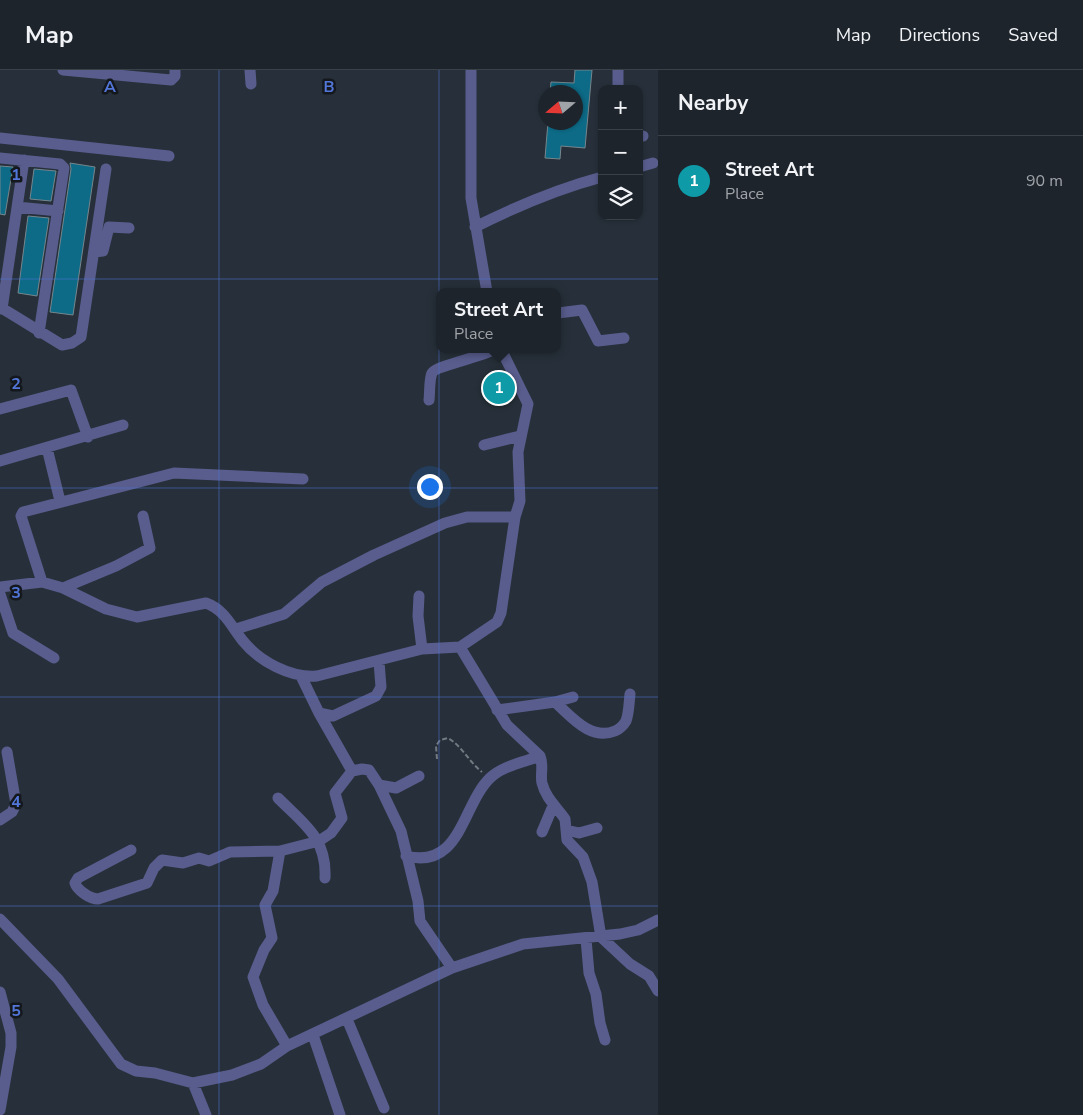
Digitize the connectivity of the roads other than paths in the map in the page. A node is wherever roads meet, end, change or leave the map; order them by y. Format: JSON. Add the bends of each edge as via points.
{"nodes":[{"id":1,"x":63,"y":70,"type":"edge"},
{"id":2,"x":175,"y":70,"type":"edge"},
{"id":3,"x":250,"y":70,"type":"edge"},
{"id":4,"x":471,"y":70,"type":"edge"},
{"id":5,"x":618,"y":70,"type":"edge"},
{"id":6,"x":251,"y":84,"type":"dead end"},
{"id":7,"x":618,"y":85,"type":"edge"},
{"id":8,"x":0,"y":138,"type":"edge"},
{"id":9,"x":169,"y":156,"type":"dead end"},
{"id":10,"x":0,"y":158,"type":"edge"},
{"id":11,"x":24,"y":160,"type":"junction"},
{"id":12,"x":653,"y":164,"type":"dead end"},
{"id":13,"x":643,"y":166,"type":"edge"},
{"id":14,"x":106,"y":168,"type":"dead end"},
{"id":15,"x":598,"y":178,"type":"edge"},
{"id":16,"x":17,"y":207,"type":"junction"},
{"id":17,"x":58,"y":211,"type":"junction"},
{"id":18,"x":476,"y":227,"type":"junction"},
{"id":19,"x":129,"y":228,"type":"dead end"},
{"id":20,"x":94,"y":252,"type":"junction"},
{"id":21,"x":486,"y":288,"type":"edge"},
{"id":22,"x":1,"y":308,"type":"edge"},
{"id":23,"x":561,"y":313,"type":"edge"},
{"id":24,"x":38,"y":333,"type":"junction"},
{"id":25,"x":624,"y":338,"type":"dead end"},
{"id":26,"x":487,"y":353,"type":"edge"},
{"id":27,"x":503,"y":353,"type":"edge"},
{"id":28,"x":429,"y":400,"type":"dead end"},
{"id":29,"x":0,"y":409,"type":"edge"},
{"id":30,"x":123,"y":425,"type":"dead end"},
{"id":31,"x":88,"y":436,"type":"junction"},
{"id":32,"x":520,"y":436,"type":"junction"},
{"id":33,"x":484,"y":446,"type":"dead end"},
{"id":34,"x":47,"y":448,"type":"junction"},
{"id":35,"x":0,"y":461,"type":"edge"},
{"id":36,"x":303,"y":479,"type":"dead end"},
{"id":37,"x":60,"y":501,"type":"junction"},
{"id":38,"x":143,"y":516,"type":"dead end"},
{"id":39,"x":515,"y":517,"type":"junction"},
{"id":40,"x":42,"y":582,"type":"junction"},
{"id":41,"x":0,"y":586,"type":"edge"},
{"id":42,"x":63,"y":588,"type":"junction"},
{"id":43,"x":0,"y":594,"type":"edge"},
{"id":44,"x":419,"y":596,"type":"dead end"},
{"id":45,"x":236,"y":629,"type":"junction"},
{"id":46,"x":460,"y":646,"type":"junction"},
{"id":47,"x":422,"y":649,"type":"junction"},
{"id":48,"x":54,"y":658,"type":"dead end"},
{"id":49,"x":379,"y":662,"type":"junction"},
{"id":50,"x":301,"y":676,"type":"junction"},
{"id":51,"x":630,"y":694,"type":"dead end"},
{"id":52,"x":573,"y":696,"type":"dead end"},
{"id":53,"x":555,"y":702,"type":"junction"},
{"id":54,"x":497,"y":710,"type":"junction"},
{"id":55,"x":318,"y":713,"type":"junction"},
{"id":56,"x":7,"y":752,"type":"dead end"},
{"id":57,"x":540,"y":756,"type":"junction"},
{"id":58,"x":352,"y":771,"type":"junction"},
{"id":59,"x":419,"y":776,"type":"dead end"},
{"id":60,"x":379,"y":785,"type":"junction"},
{"id":61,"x":278,"y":798,"type":"dead end"},
{"id":62,"x":553,"y":806,"type":"junction"},
{"id":63,"x":0,"y":820,"type":"edge"},
{"id":64,"x":597,"y":828,"type":"dead end"},
{"id":65,"x":566,"y":830,"type":"junction"},
{"id":66,"x":542,"y":832,"type":"dead end"},
{"id":67,"x":319,"y":841,"type":"junction"},
{"id":68,"x":131,"y":850,"type":"dead end"},
{"id":69,"x":280,"y":851,"type":"junction"},
{"id":70,"x":406,"y":856,"type":"junction"},
{"id":71,"x":325,"y":878,"type":"dead end"},
{"id":72,"x":0,"y":919,"type":"edge"},
{"id":73,"x":658,"y":920,"type":"edge"},
{"id":74,"x":601,"y":937,"type":"junction"},
{"id":75,"x":586,"y":939,"type":"junction"},
{"id":76,"x":452,"y":968,"type":"junction"},
{"id":77,"x":658,"y":991,"type":"edge"},
{"id":78,"x":0,"y":992,"type":"edge"},
{"id":79,"x":347,"y":1019,"type":"junction"},
{"id":80,"x":313,"y":1035,"type":"junction"},
{"id":81,"x":605,"y":1040,"type":"dead end"},
{"id":82,"x":287,"y":1046,"type":"junction"},
{"id":83,"x":193,"y":1083,"type":"junction"},
{"id":84,"x":384,"y":1108,"type":"dead end"},
{"id":85,"x":0,"y":1110,"type":"edge"},
{"id":86,"x":206,"y":1115,"type":"edge"},
{"id":87,"x":340,"y":1115,"type":"edge"}],
"edges":[{"from":1,"to":2,"type":"street","via":[[171,80]]},
{"from":3,"to":6,"type":"street"},
{"from":4,"to":18,"type":"street","via":[[471,198]]},
{"from":5,"to":7,"type":"street"},
{"from":8,"to":9,"type":"street"},
{"from":10,"to":11,"type":"street"},
{"from":11,"to":16,"type":"street"},
{"from":11,"to":17,"type":"street","via":[[60,164],[64,168]]},
{"from":12,"to":13,"type":"street"},
{"from":14,"to":20,"type":"street"},
{"from":15,"to":18,"type":"street","via":[[563,187]]},
{"from":16,"to":17,"type":"street"},
{"from":16,"to":22,"type":"street"},
{"from":17,"to":24,"type":"street"},
{"from":18,"to":21,"type":"street"},
{"from":19,"to":20,"type":"street","via":[[109,227],[103,251]]},
{"from":20,"to":24,"type":"street","via":[[80,337],[62,345]]},
{"from":22,"to":24,"type":"street"},
{"from":23,"to":25,"type":"street","via":[[582,310],[598,341]]},
{"from":26,"to":28,"type":"street","via":[[437,368],[432,373]]},
{"from":27,"to":32,"type":"street","via":[[528,404]]},
{"from":29,"to":31,"type":"street","via":[[71,390]]},
{"from":30,"to":31,"type":"street"},
{"from":31,"to":34,"type":"street"},
{"from":32,"to":33,"type":"street"},
{"from":32,"to":39,"type":"street","via":[[521,490]]},
{"from":34,"to":35,"type":"street"},
{"from":34,"to":37,"type":"street"},
{"from":36,"to":37,"type":"street","via":[[174,473]]},
{"from":37,"to":40,"type":"street","via":[[22,514]]},
{"from":38,"to":42,"type":"street","via":[[150,548]]},
{"from":39,"to":45,"type":"street","via":[[467,517],[445,523],[322,582],[284,614]]},
{"from":39,"to":46,"type":"street","via":[[501,613],[492,627]]},
{"from":40,"to":41,"type":"street"},
{"from":40,"to":42,"type":"street"},
{"from":42,"to":45,"type":"street","via":[[106,609],[137,617],[206,603],[222,613]]},
{"from":43,"to":48,"type":"street","via":[[13,633]]},
{"from":44,"to":47,"type":"street"},
{"from":45,"to":50,"type":"street","via":[[254,652]]},
{"from":46,"to":47,"type":"street"},
{"from":46,"to":54,"type":"street"},
{"from":47,"to":49,"type":"street"},
{"from":49,"to":50,"type":"street","via":[[317,676]]},
{"from":49,"to":55,"type":"street","via":[[382,687],[376,696],[333,716]]},
{"from":50,"to":55,"type":"street"},
{"from":51,"to":53,"type":"street","via":[[625,723],[609,734],[584,728]]},
{"from":52,"to":53,"type":"street"},
{"from":53,"to":54,"type":"street"},
{"from":54,"to":57,"type":"street","via":[[512,731]]},
{"from":55,"to":58,"type":"street"},
{"from":56,"to":63,"type":"street","via":[[16,804],[12,812]]},
{"from":57,"to":62,"type":"street","via":[[542,781]]},
{"from":57,"to":70,"type":"street","via":[[501,770],[490,778],[449,845],[425,857]]},
{"from":58,"to":60,"type":"street","via":[[369,770]]},
{"from":58,"to":67,"type":"street","via":[[335,793],[342,818],[331,833]]},
{"from":59,"to":60,"type":"street","via":[[396,788]]},
{"from":60,"to":70,"type":"street","via":[[402,832]]},
{"from":61,"to":67,"type":"street"},
{"from":62,"to":65,"type":"street","via":[[566,819]]},
{"from":62,"to":66,"type":"street"},
{"from":64,"to":65,"type":"street","via":[[579,833]]},
{"from":65,"to":74,"type":"street","via":[[567,840],[583,857],[592,882]]},
{"from":67,"to":69,"type":"street"},
{"from":67,"to":71,"type":"street","via":[[325,858]]},
{"from":68,"to":69,"type":"street","via":[[78,878],[76,886],[92,899],[98,899],[147,883],[162,860],[183,863],[199,858],[209,861],[236,852]]},
{"from":69,"to":82,"type":"street","via":[[273,891],[266,905],[272,938],[253,977],[263,1005]]},
{"from":70,"to":76,"type":"street","via":[[420,921]]},
{"from":72,"to":83,"type":"street","via":[[58,979],[121,1064],[136,1071]]},
{"from":73,"to":74,"type":"street","via":[[638,930]]},
{"from":74,"to":75,"type":"street"},
{"from":74,"to":77,"type":"street","via":[[630,964],[649,976]]},
{"from":75,"to":76,"type":"street","via":[[523,944]]},
{"from":75,"to":81,"type":"street","via":[[589,973]]},
{"from":76,"to":79,"type":"street"},
{"from":78,"to":85,"type":"street","via":[[11,1033],[11,1046]]},
{"from":79,"to":80,"type":"street"},
{"from":79,"to":84,"type":"street"},
{"from":80,"to":82,"type":"street"},
{"from":80,"to":87,"type":"street"},
{"from":82,"to":83,"type":"street","via":[[247,1071]]},
{"from":83,"to":86,"type":"street"}]}
